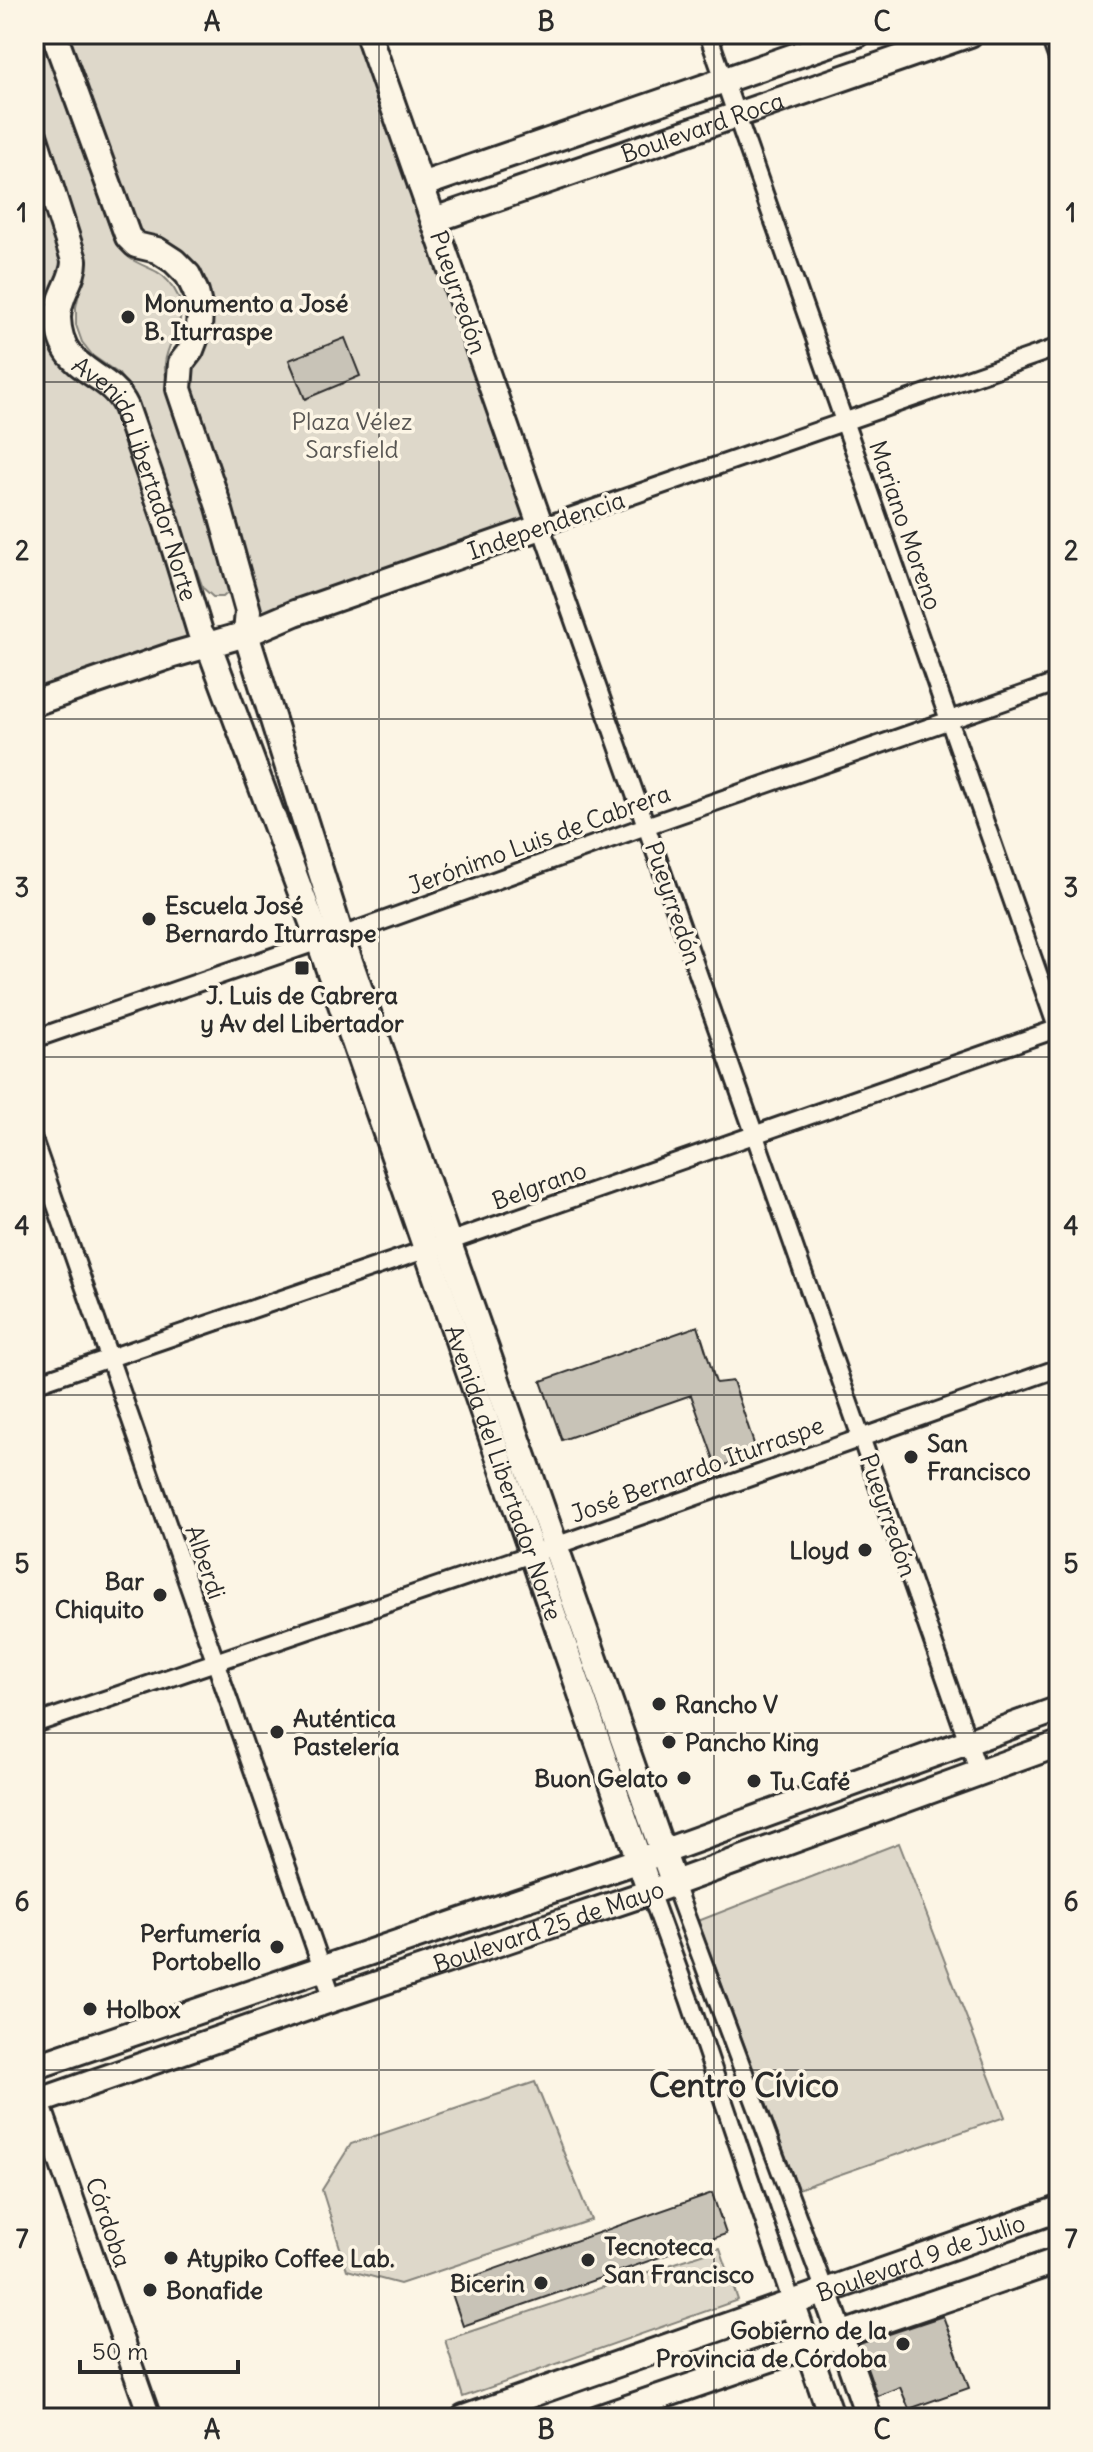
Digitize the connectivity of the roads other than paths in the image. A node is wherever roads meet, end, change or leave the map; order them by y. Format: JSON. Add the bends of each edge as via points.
{"nodes":[{"id":1,"x":54,"y":34,"type":"edge"},
{"id":2,"x":368,"y":34,"type":"edge"},
{"id":3,"x":708,"y":34,"type":"edge"},
{"id":4,"x":858,"y":34,"type":"edge"},
{"id":5,"x":970,"y":34,"type":"edge"},
{"id":6,"x":1049,"y":34,"type":"edge"},
{"id":7,"x":1059,"y":62,"type":"edge"},
{"id":8,"x":724,"y":80,"type":"junction"},
{"id":9,"x":736,"y":115,"type":"junction"},
{"id":10,"x":34,"y":135,"type":"edge"},
{"id":11,"x":421,"y":185,"type":"junction"},
{"id":12,"x":434,"y":220,"type":"junction"},
{"id":13,"x":1059,"y":347,"type":"edge"},
{"id":14,"x":844,"y":422,"type":"junction"},
{"id":15,"x":541,"y":527,"type":"junction"},
{"id":16,"x":246,"y":634,"type":"junction"},
{"id":17,"x":209,"y":646,"type":"junction"},
{"id":18,"x":1059,"y":682,"type":"edge"},
{"id":19,"x":34,"y":703,"type":"edge"},
{"id":20,"x":949,"y":720,"type":"junction"},
{"id":21,"x":646,"y":826,"type":"junction"},
{"id":22,"x":330,"y":939,"type":"junction"},
{"id":23,"x":1058,"y":1030,"type":"edge"},
{"id":24,"x":34,"y":1039,"type":"edge"},
{"id":25,"x":755,"y":1134,"type":"junction"},
{"id":26,"x":34,"y":1142,"type":"edge"},
{"id":27,"x":438,"y":1246,"type":"junction"},
{"id":28,"x":109,"y":1358,"type":"junction"},
{"id":29,"x":1059,"y":1368,"type":"edge"},
{"id":30,"x":34,"y":1384,"type":"edge"},
{"id":31,"x":861,"y":1437,"type":"junction"},
{"id":32,"x":544,"y":1549,"type":"junction"},
{"id":33,"x":215,"y":1661,"type":"junction"},
{"id":34,"x":1059,"y":1709,"type":"edge"},
{"id":35,"x":34,"y":1724,"type":"edge"},
{"id":36,"x":968,"y":1741,"type":"junction"},
{"id":37,"x":1059,"y":1744,"type":"edge"},
{"id":38,"x":979,"y":1773,"type":"junction"},
{"id":39,"x":664,"y":1851,"type":"junction"},
{"id":40,"x":640,"y":1860,"type":"junction"},
{"id":41,"x":674,"y":1884,"type":"junction"},
{"id":42,"x":650,"y":1892,"type":"junction"},
{"id":43,"x":322,"y":1967,"type":"junction"},
{"id":44,"x":333,"y":1999,"type":"junction"},
{"id":45,"x":34,"y":2067,"type":"edge"},
{"id":46,"x":36,"y":2097,"type":"edge"},
{"id":47,"x":1059,"y":2209,"type":"edge"},
{"id":48,"x":1059,"y":2260,"type":"edge"},
{"id":49,"x":825,"y":2291,"type":"junction"},
{"id":50,"x":792,"y":2303,"type":"junction"},
{"id":51,"x":840,"y":2335,"type":"junction"},
{"id":52,"x":808,"y":2346,"type":"junction"},
{"id":53,"x":492,"y":2413,"type":"edge"},
{"id":54,"x":150,"y":2418,"type":"edge"},
{"id":55,"x":464,"y":2418,"type":"edge"},
{"id":56,"x":598,"y":2418,"type":"edge"},
{"id":57,"x":832,"y":2418,"type":"edge"},
{"id":58,"x":869,"y":2418,"type":"edge"}],
"edges":[{"from":1,"to":16,"type":"main road","via":[[128,237],[174,261],[196,292],[199,329],[181,363],[179,389],[248,611]]},
{"from":2,"to":11,"type":"main road","name":"Pueyrredón"},
{"from":3,"to":8,"type":"street","name":"Mariano Moreno"},
{"from":4,"to":8,"type":"main road","name":"Boulevard Roca"},
{"from":5,"to":9,"type":"main road","name":"Boulevard Roca"},
{"from":6,"to":7,"type":"street"},
{"from":8,"to":9,"type":"street","name":"Mariano Moreno"},
{"from":8,"to":11,"type":"main road","name":"Boulevard Roca"},
{"from":9,"to":12,"type":"main road","name":"Boulevard Roca"},
{"from":9,"to":14,"type":"street","name":"Mariano Moreno"},
{"from":10,"to":17,"type":"main road","name":"Avenida Libertador Norte","via":[[74,260],[75,270],[59,303],[64,345],[86,372],[120,392]]},
{"from":11,"to":12,"type":"main road","name":"Pueyrredón"},
{"from":12,"to":15,"type":"main road","name":"Pueyrredón"},
{"from":13,"to":14,"type":"street","name":"Independencia"},
{"from":14,"to":15,"type":"street","name":"Independencia"},
{"from":14,"to":20,"type":"street","name":"Mariano Moreno"},
{"from":15,"to":16,"type":"main road","name":"Independencia"},
{"from":15,"to":21,"type":"street","name":"Pueyrredón"},
{"from":16,"to":17,"type":"main road","name":"Independencia"},
{"from":16,"to":22,"type":"main road","name":"Avenida del Libertador Norte"},
{"from":17,"to":19,"type":"main road","name":"Independencia"},
{"from":17,"to":22,"type":"main road","name":"Avenida del Libertador Norte"},
{"from":18,"to":20,"type":"street","name":"Jerónimo Luis de Cabrera"},
{"from":20,"to":21,"type":"street","name":"Jerónimo Luis de Cabrera"},
{"from":20,"to":23,"type":"street","name":"Mariano Moreno"},
{"from":21,"to":22,"type":"street","name":"Jerónimo Luis de Cabrera"},
{"from":21,"to":25,"type":"street","name":"Pueyrredón"},
{"from":22,"to":24,"type":"street","name":"Jerónimo Luis de Cabrera"},
{"from":22,"to":27,"type":"main road","name":"Avenida del Libertador Norte"},
{"from":23,"to":25,"type":"street","name":"Belgrano"},
{"from":25,"to":27,"type":"street","name":"Belgrano"},
{"from":25,"to":31,"type":"street","name":"Pueyrredón"},
{"from":26,"to":28,"type":"street","name":"Alberdi"},
{"from":27,"to":28,"type":"street","name":"Belgrano"},
{"from":27,"to":32,"type":"main road","name":"Avenida del Libertador Norte"},
{"from":28,"to":30,"type":"street","name":"Belgrano"},
{"from":28,"to":33,"type":"street","name":"Alberdi"},
{"from":29,"to":31,"type":"street","name":"José Bernardo Iturraspe"},
{"from":31,"to":32,"type":"street","name":"José Bernardo Iturraspe"},
{"from":31,"to":36,"type":"street","name":"Pueyrredón"},
{"from":32,"to":33,"type":"street","name":"José Bernardo Iturraspe"},
{"from":32,"to":39,"type":"main road","name":"Avenida del Libertador Norte"},
{"from":32,"to":40,"type":"main road","name":"Avenida del Libertador Norte"},
{"from":33,"to":35,"type":"street","name":"José Bernardo Iturraspe"},
{"from":33,"to":43,"type":"street","name":"Alberdi"},
{"from":34,"to":36,"type":"main road","name":"Boulevard 25 de Mayo"},
{"from":36,"to":38,"type":"street","name":"Pueyrredón"},
{"from":36,"to":39,"type":"main road","name":"Boulevard 25 de Mayo"},
{"from":37,"to":38,"type":"main road","name":"Boulevard 25 de Mayo"},
{"from":38,"to":41,"type":"main road","name":"Boulevard 25 de Mayo"},
{"from":39,"to":40,"type":"main road","name":"Boulevard 25 de Mayo"},
{"from":39,"to":41,"type":"main road","name":"Avenida del Libertador Norte"},
{"from":40,"to":42,"type":"main road","name":"Avenida del Libertador Norte"},
{"from":40,"to":43,"type":"main road","name":"Boulevard 25 de Mayo"},
{"from":41,"to":42,"type":"main road","name":"Boulevard 25 de Mayo"},
{"from":41,"to":49,"type":"street","name":"Avenida del Libertador Norte"},
{"from":42,"to":44,"type":"main road","name":"Boulevard 25 de Mayo"},
{"from":42,"to":50,"type":"street","name":"Avenida del Libertador Norte"},
{"from":43,"to":44,"type":"street","name":"Alberdi"},
{"from":43,"to":45,"type":"main road","name":"Boulevard 25 de Mayo"},
{"from":44,"to":46,"type":"main road","name":"Boulevard 25 de Mayo"},
{"from":46,"to":54,"type":"street","name":"Córdoba"},
{"from":47,"to":49,"type":"main road","name":"Boulevard 9 de Julio"},
{"from":48,"to":51,"type":"main road","name":"Boulevard 9 de Julio"},
{"from":49,"to":50,"type":"main road","name":"Boulevard 9 de Julio"},
{"from":49,"to":51,"type":"main road"},
{"from":50,"to":52,"type":"main road"},
{"from":50,"to":53,"type":"main road","name":"Boulevard 9 de Julio"},
{"from":51,"to":52,"type":"main road","name":"Boulevard 9 de Julio"},
{"from":51,"to":58,"type":"main road"},
{"from":52,"to":56,"type":"main road","name":"Boulevard 9 de Julio"},
{"from":52,"to":57,"type":"main road"},
{"from":53,"to":55,"type":"main road","name":"Boulevard 9 de Julio"}]}
